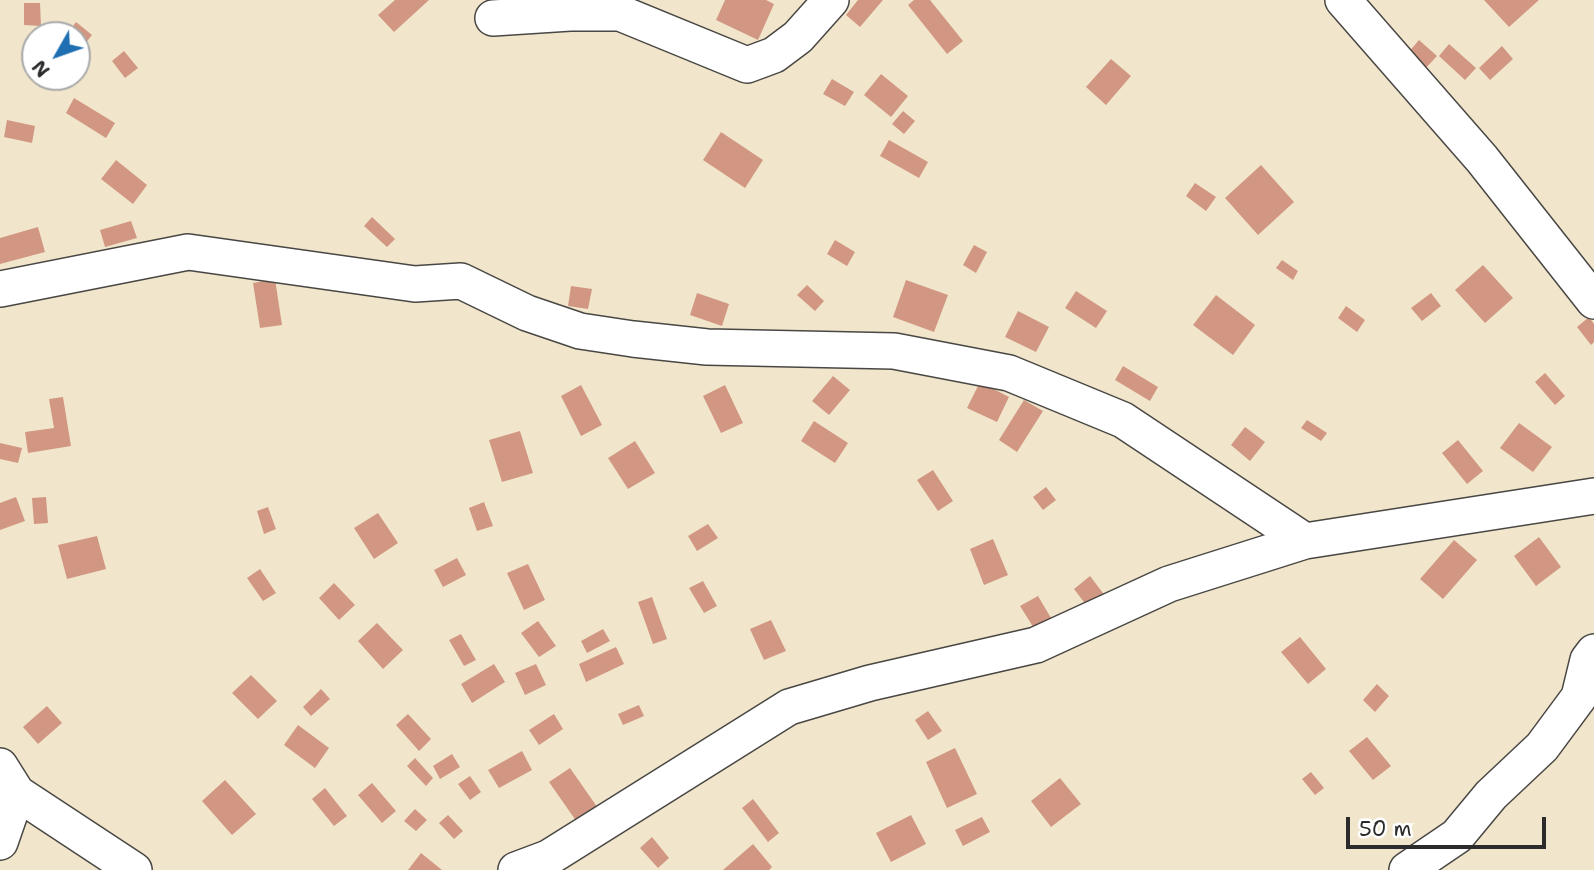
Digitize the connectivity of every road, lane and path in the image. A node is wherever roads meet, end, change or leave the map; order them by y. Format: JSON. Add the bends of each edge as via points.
{"nodes":[{"id":1,"x":831,"y":0,"type":"edge"},
{"id":2,"x":1343,"y":0,"type":"edge"},
{"id":3,"x":493,"y":18,"type":"dead end"},
{"id":4,"x":0,"y":289,"type":"edge"},
{"id":5,"x":1594,"y":301,"type":"edge"},
{"id":6,"x":1594,"y":496,"type":"edge"},
{"id":7,"x":1305,"y":541,"type":"junction"},
{"id":8,"x":1594,"y":652,"type":"edge"},
{"id":9,"x":1586,"y":707,"type":"edge"},
{"id":10,"x":9,"y":780,"type":"edge"},
{"id":11,"x":0,"y":842,"type":"edge"},
{"id":12,"x":134,"y":870,"type":"edge"},
{"id":13,"x":516,"y":870,"type":"edge"},
{"id":14,"x":1407,"y":870,"type":"edge"}],
"edges":[{"from":1,"to":3,"type":"street","via":[[799,37],[774,55],[747,65],[620,13]]},
{"from":2,"to":5,"type":"street","via":[[1482,159]]},
{"from":4,"to":7,"type":"street","via":[[188,253],[415,284],[461,281],[527,313],[580,331],[620,337],[707,347],[894,351],[1009,373],[1123,420]]},
{"from":6,"to":7,"type":"street"},
{"from":7,"to":13,"type":"street","via":[[1169,584],[1036,646],[870,682],[789,707],[548,858]]},
{"from":8,"to":9,"type":"street","via":[[1588,660]]},
{"from":9,"to":14,"type":"street","via":[[1490,795],[1457,836]]},
{"from":10,"to":11,"type":"street"},
{"from":10,"to":12,"type":"street"}]}
